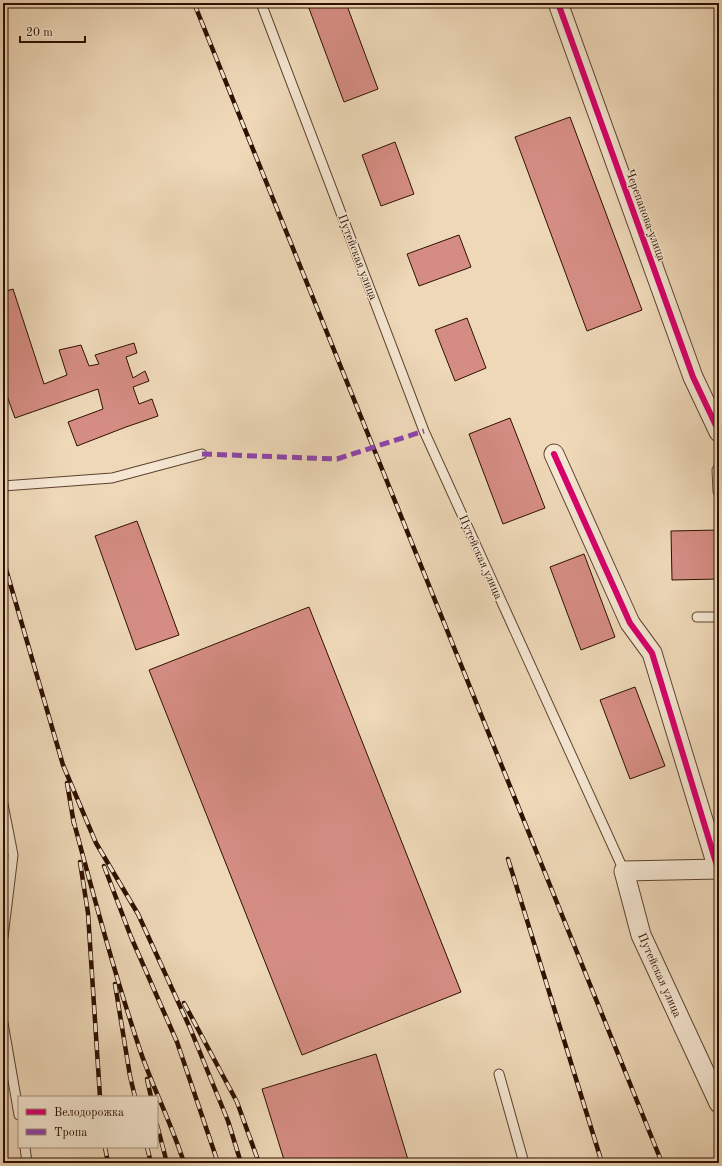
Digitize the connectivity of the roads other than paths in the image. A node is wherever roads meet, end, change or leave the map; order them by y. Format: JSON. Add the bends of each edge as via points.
{"nodes":[{"id":1,"x":261,"y":3,"type":"edge"},
{"id":2,"x":558,"y":3,"type":"edge"},
{"id":3,"x":719,"y":432,"type":"edge"},
{"id":4,"x":202,"y":454,"type":"dead end"},
{"id":5,"x":554,"y":454,"type":"dead end"},
{"id":6,"x":719,"y":467,"type":"edge"},
{"id":7,"x":3,"y":486,"type":"edge"},
{"id":8,"x":719,"y":493,"type":"edge"},
{"id":9,"x":697,"y":617,"type":"dead end"},
{"id":10,"x":719,"y":617,"type":"edge"},
{"id":11,"x":3,"y":804,"type":"edge"},
{"id":12,"x":718,"y":869,"type":"edge"},
{"id":13,"x":624,"y":871,"type":"junction"},
{"id":14,"x":3,"y":937,"type":"edge"},
{"id":15,"x":3,"y":1024,"type":"edge"},
{"id":16,"x":499,"y":1074,"type":"dead end"},
{"id":17,"x":719,"y":1103,"type":"edge"},
{"id":18,"x":18,"y":1109,"type":"edge"},
{"id":19,"x":24,"y":1148,"type":"edge"},
{"id":20,"x":27,"y":1163,"type":"edge"},
{"id":21,"x":524,"y":1163,"type":"edge"}],
"edges":[{"from":1,"to":13,"type":"lane","name":"Путейская улица","via":[[424,431]]},
{"from":2,"to":3,"type":"street","name":"Черепанова улица","via":[[693,377]]},
{"from":4,"to":7,"type":"lane","via":[[112,478]]},
{"from":5,"to":12,"type":"street","via":[[630,623],[652,653]]},
{"from":6,"to":8,"type":"lane"},
{"from":9,"to":10,"type":"lane"},
{"from":11,"to":14,"type":"lane","via":[[13,854]]},
{"from":12,"to":13,"type":"street"},
{"from":13,"to":17,"type":"street","name":"Путейская улица","via":[[641,935]]},
{"from":15,"to":18,"type":"lane"},
{"from":16,"to":21,"type":"lane"},
{"from":19,"to":20,"type":"lane"}]}
